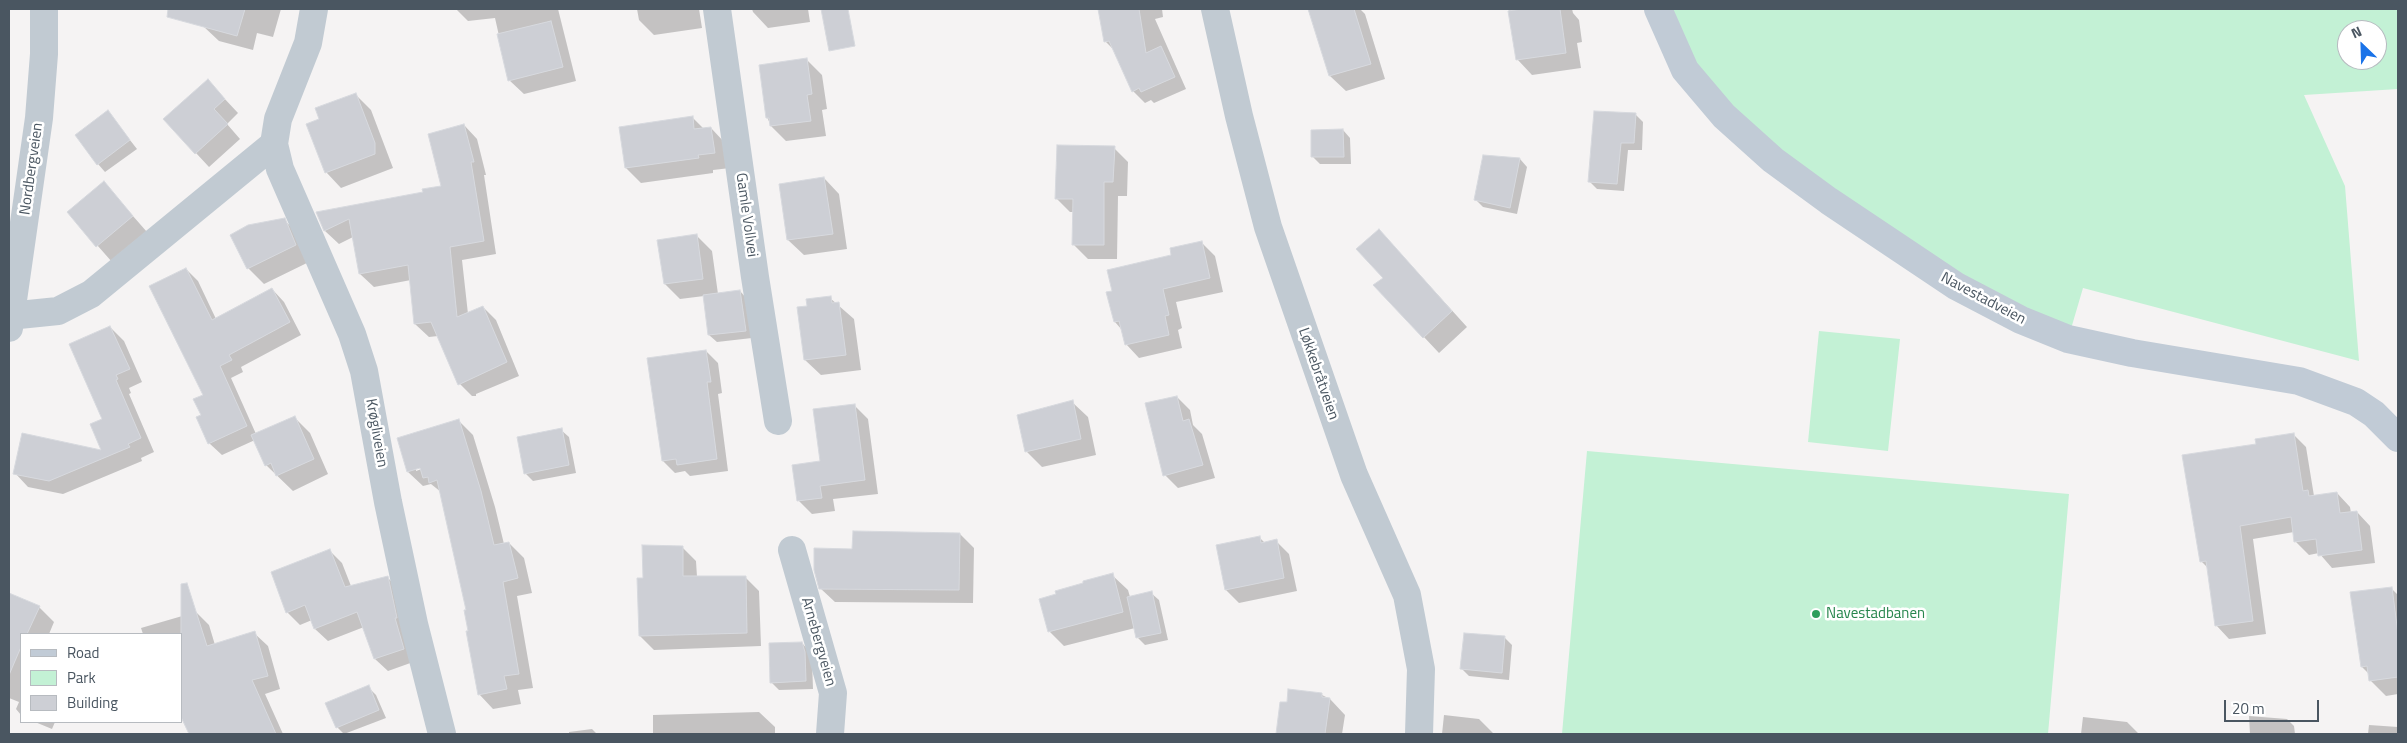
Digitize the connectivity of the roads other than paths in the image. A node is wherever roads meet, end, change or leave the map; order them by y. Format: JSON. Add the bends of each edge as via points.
{"nodes":[{"id":1,"x":44,"y":9,"type":"edge"},
{"id":2,"x":314,"y":9,"type":"edge"},
{"id":3,"x":717,"y":9,"type":"edge"},
{"id":4,"x":1215,"y":9,"type":"edge"},
{"id":5,"x":1658,"y":9,"type":"edge"},
{"id":6,"x":274,"y":144,"type":"junction"},
{"id":7,"x":9,"y":320,"type":"edge"},
{"id":8,"x":778,"y":421,"type":"dead end"},
{"id":9,"x":2398,"y":438,"type":"edge"},
{"id":10,"x":792,"y":550,"type":"dead end"},
{"id":11,"x":442,"y":734,"type":"edge"},
{"id":12,"x":830,"y":734,"type":"edge"},
{"id":13,"x":1419,"y":734,"type":"edge"}],
"edges":[{"from":1,"to":7,"type":"street","name":"Nordbergveien","via":[[39,118]]},
{"from":2,"to":6,"type":"street","name":"Krøgliveien","via":[[308,43],[278,119]]},
{"from":3,"to":8,"type":"street","name":"Gamle Vollvei"},
{"from":4,"to":13,"type":"street","name":"Løkkebråtveien","via":[[1268,227],[1354,475],[1407,595],[1421,668]]},
{"from":5,"to":9,"type":"street","name":"Navestadveien","via":[[1685,70],[1724,116],[1773,160],[1956,286],[2021,320],[2068,339],[2299,381],[2356,402],[2374,414]]},
{"from":6,"to":7,"type":"street","via":[[90,294],[58,311]]},
{"from":6,"to":11,"type":"street","name":"Krøgliveien","via":[[280,169],[352,334],[364,371],[412,614]]},
{"from":10,"to":12,"type":"street","name":"Arnebergveien","via":[[833,693]]}]}
